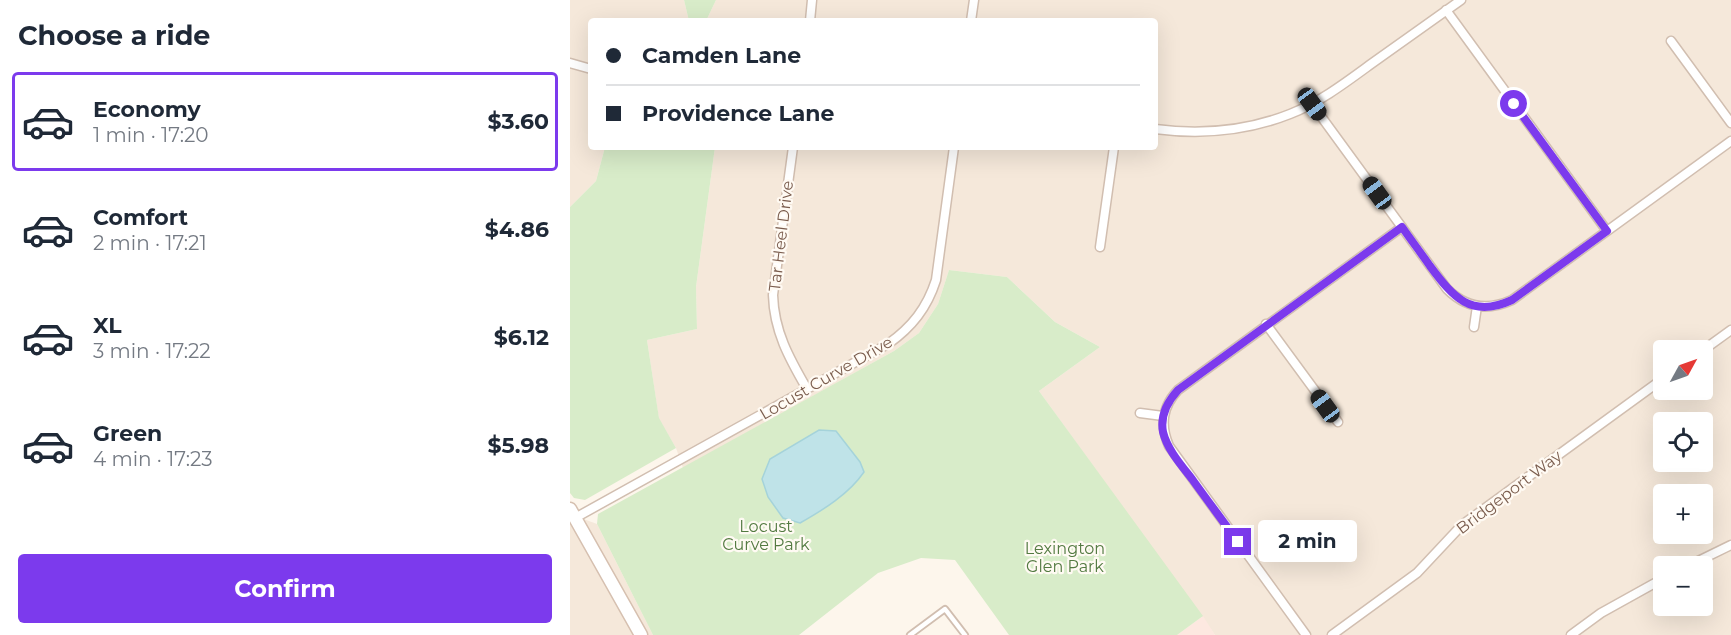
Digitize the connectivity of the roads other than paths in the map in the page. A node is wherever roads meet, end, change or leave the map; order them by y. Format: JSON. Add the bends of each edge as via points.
{"nodes":[{"id":1,"x":812,"y":0,"type":"edge"},
{"id":2,"x":974,"y":0,"type":"edge"},
{"id":3,"x":1461,"y":0,"type":"edge"},
{"id":4,"x":1446,"y":10,"type":"junction"},
{"id":5,"x":810,"y":18,"type":"edge"},
{"id":6,"x":971,"y":18,"type":"edge"},
{"id":7,"x":1671,"y":41,"type":"dead end"},
{"id":8,"x":570,"y":63,"type":"edge"},
{"id":9,"x":588,"y":68,"type":"edge"},
{"id":10,"x":1312,"y":104,"type":"junction"},
{"id":11,"x":1731,"y":123,"type":"edge"},
{"id":12,"x":1158,"y":129,"type":"edge"},
{"id":13,"x":1731,"y":141,"type":"edge"},
{"id":14,"x":793,"y":150,"type":"edge"},
{"id":15,"x":954,"y":150,"type":"edge"},
{"id":16,"x":1113,"y":150,"type":"edge"},
{"id":17,"x":1402,"y":227,"type":"junction"},
{"id":18,"x":1607,"y":231,"type":"junction"},
{"id":19,"x":1100,"y":247,"type":"dead end"},
{"id":20,"x":1477,"y":306,"type":"junction"},
{"id":21,"x":1266,"y":324,"type":"junction"},
{"id":22,"x":1474,"y":327,"type":"dead end"},
{"id":23,"x":1731,"y":330,"type":"edge"},
{"id":24,"x":1713,"y":343,"type":"edge"},
{"id":25,"x":1653,"y":386,"type":"edge"},
{"id":26,"x":807,"y":389,"type":"junction"},
{"id":27,"x":1140,"y":413,"type":"dead end"},
{"id":28,"x":1163,"y":417,"type":"junction"},
{"id":29,"x":1338,"y":422,"type":"dead end"},
{"id":30,"x":573,"y":514,"type":"edge"},
{"id":31,"x":1731,"y":545,"type":"edge"},
{"id":32,"x":1708,"y":556,"type":"edge"},
{"id":33,"x":1653,"y":584,"type":"edge"},
{"id":34,"x":1576,"y":634,"type":"edge"},
{"id":35,"x":641,"y":635,"type":"edge"},
{"id":36,"x":910,"y":635,"type":"edge"},
{"id":37,"x":964,"y":635,"type":"edge"},
{"id":38,"x":1306,"y":635,"type":"edge"},
{"id":39,"x":1332,"y":635,"type":"edge"}],
"edges":[{"from":1,"to":5,"type":"street"},
{"from":2,"to":6,"type":"street"},
{"from":3,"to":4,"type":"street"},
{"from":4,"to":10,"type":"street"},
{"from":4,"to":18,"type":"street"},
{"from":7,"to":11,"type":"street"},
{"from":8,"to":9,"type":"street"},
{"from":10,"to":12,"type":"street","via":[[1267,122],[1219,132]]},
{"from":10,"to":17,"type":"street"},
{"from":13,"to":18,"type":"street"},
{"from":14,"to":26,"type":"street","name":"Tar Heel Drive","via":[[773,311],[783,347]]},
{"from":15,"to":26,"type":"street","name":"Locust Curve Drive","via":[[936,280],[923,310],[894,339]]},
{"from":16,"to":19,"type":"street"},
{"from":17,"to":20,"type":"street","via":[[1447,289],[1465,303]]},
{"from":17,"to":21,"type":"street"},
{"from":18,"to":20,"type":"street","via":[[1512,300],[1500,306]]},
{"from":20,"to":22,"type":"street"},
{"from":21,"to":28,"type":"street","via":[[1178,390]]},
{"from":21,"to":29,"type":"street"},
{"from":23,"to":24,"type":"street"},
{"from":25,"to":39,"type":"street","name":"Bridgeport Way","via":[[1462,525],[1417,573]]},
{"from":26,"to":30,"type":"street","name":"Locust Curve Drive"},
{"from":27,"to":28,"type":"street"},
{"from":28,"to":38,"type":"street","via":[[1163,434],[1169,446]]},
{"from":30,"to":35,"type":"main road"},
{"from":31,"to":32,"type":"street"},
{"from":33,"to":34,"type":"street","via":[[1601,613]]},
{"from":36,"to":37,"type":"lane","via":[[945,609]]}]}
